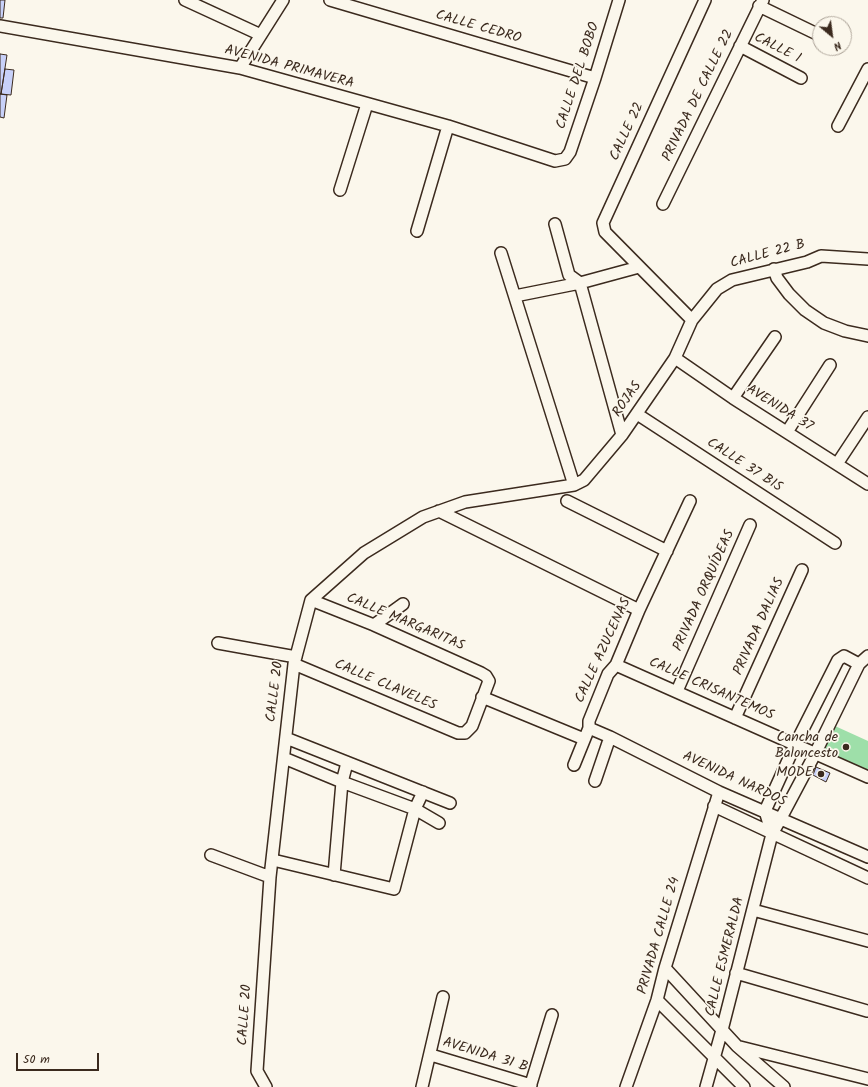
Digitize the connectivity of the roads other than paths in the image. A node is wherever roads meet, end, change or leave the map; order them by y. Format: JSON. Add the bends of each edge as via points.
{"nodes":[{"id":1,"x":186,"y":0,"type":"edge"},
{"id":2,"x":283,"y":0,"type":"edge"},
{"id":3,"x":330,"y":0,"type":"edge"},
{"id":4,"x":619,"y":0,"type":"edge"},
{"id":5,"x":705,"y":0,"type":"edge"},
{"id":6,"x":761,"y":3,"type":"edge"},
{"id":7,"x":0,"y":26,"type":"edge"},
{"id":8,"x":812,"y":31,"type":"edge"},
{"id":9,"x":261,"y":35,"type":"junction"},
{"id":10,"x":740,"y":46,"type":"junction"},
{"id":11,"x":240,"y":68,"type":"junction"},
{"id":12,"x":868,"y":69,"type":"edge"},
{"id":13,"x":595,"y":78,"type":"junction"},
{"id":14,"x":801,"y":78,"type":"dead end"},
{"id":15,"x":367,"y":104,"type":"junction"},
{"id":16,"x":448,"y":126,"type":"junction"},
{"id":17,"x":838,"y":126,"type":"dead end"},
{"id":18,"x":565,"y":159,"type":"joint"},
{"id":19,"x":340,"y":190,"type":"dead end"},
{"id":20,"x":663,"y":204,"type":"dead end"},
{"id":21,"x":556,"y":224,"type":"dead end"},
{"id":22,"x":417,"y":231,"type":"dead end"},
{"id":23,"x":501,"y":253,"type":"dead end"},
{"id":24,"x":868,"y":259,"type":"edge"},
{"id":25,"x":639,"y":267,"type":"junction"},
{"id":26,"x":774,"y":269,"type":"junction"},
{"id":27,"x":580,"y":283,"type":"junction"},
{"id":28,"x":515,"y":296,"type":"junction"},
{"id":29,"x":692,"y":320,"type":"junction"},
{"id":30,"x":868,"y":336,"type":"edge"},
{"id":31,"x":775,"y":337,"type":"dead end"},
{"id":32,"x":675,"y":358,"type":"junction"},
{"id":33,"x":830,"y":365,"type":"dead end"},
{"id":34,"x":733,"y":398,"type":"junction"},
{"id":35,"x":637,"y":414,"type":"junction"},
{"id":36,"x":868,"y":417,"type":"edge"},
{"id":37,"x":787,"y":432,"type":"junction"},
{"id":38,"x":622,"y":435,"type":"junction"},
{"id":39,"x":837,"y":464,"type":"junction"},
{"id":40,"x":868,"y":484,"type":"edge"},
{"id":41,"x":574,"y":485,"type":"junction"},
{"id":42,"x":566,"y":500,"type":"dead end"},
{"id":43,"x":690,"y":501,"type":"dead end"},
{"id":44,"x":439,"y":511,"type":"junction"},
{"id":45,"x":750,"y":525,"type":"dead end"},
{"id":46,"x":835,"y":543,"type":"dead end"},
{"id":47,"x":667,"y":551,"type":"junction"},
{"id":48,"x":802,"y":570,"type":"dead end"},
{"id":49,"x":311,"y":600,"type":"junction"},
{"id":50,"x":404,"y":604,"type":"dead end"},
{"id":51,"x":639,"y":610,"type":"junction"},
{"id":52,"x":374,"y":625,"type":"junction"},
{"id":53,"x":218,"y":643,"type":"dead end"},
{"id":54,"x":868,"y":656,"type":"edge"},
{"id":55,"x":295,"y":660,"type":"junction"},
{"id":56,"x":616,"y":664,"type":"junction"},
{"id":57,"x":859,"y":664,"type":"junction"},
{"id":58,"x":677,"y":691,"type":"junction"},
{"id":59,"x":482,"y":697,"type":"junction"},
{"id":60,"x":735,"y":718,"type":"junction"},
{"id":61,"x":589,"y":728,"type":"junction"},
{"id":62,"x":610,"y":737,"type":"junction"},
{"id":63,"x":286,"y":738,"type":"junction"},
{"id":64,"x":584,"y":739,"type":"junction"},
{"id":65,"x":795,"y":745,"type":"junction"},
{"id":66,"x":815,"y":754,"type":"junction"},
{"id":67,"x":284,"y":758,"type":"junction"},
{"id":68,"x":347,"y":763,"type":"junction"},
{"id":69,"x":574,"y":765,"type":"dead end"},
{"id":70,"x":868,"y":778,"type":"edge"},
{"id":71,"x":595,"y":781,"type":"dead end"},
{"id":72,"x":342,"y":782,"type":"junction"},
{"id":73,"x":423,"y":792,"type":"junction"},
{"id":74,"x":719,"y":792,"type":"junction"},
{"id":75,"x":450,"y":803,"type":"dead end"},
{"id":76,"x":714,"y":806,"type":"junction"},
{"id":77,"x":414,"y":809,"type":"junction"},
{"id":78,"x":765,"y":811,"type":"junction"},
{"id":79,"x":781,"y":818,"type":"junction"},
{"id":80,"x":439,"y":823,"type":"dead end"},
{"id":81,"x":772,"y":834,"type":"junction"},
{"id":82,"x":211,"y":854,"type":"dead end"},
{"id":83,"x":868,"y":857,"type":"edge"},
{"id":84,"x":273,"y":860,"type":"junction"},
{"id":85,"x":334,"y":875,"type":"junction"},
{"id":86,"x":270,"y":877,"type":"junction"},
{"id":87,"x":868,"y":878,"type":"edge"},
{"id":88,"x":754,"y":910,"type":"junction"},
{"id":89,"x":868,"y":941,"type":"edge"},
{"id":90,"x":664,"y":968,"type":"junction"},
{"id":91,"x":736,"y":973,"type":"junction"},
{"id":92,"x":443,"y":998,"type":"dead end"},
{"id":93,"x":657,"y":1000,"type":"junction"},
{"id":94,"x":867,"y":1011,"type":"edge"},
{"id":95,"x":552,"y":1015,"type":"dead end"},
{"id":96,"x":722,"y":1030,"type":"junction"},
{"id":97,"x":738,"y":1046,"type":"junction"},
{"id":98,"x":430,"y":1056,"type":"junction"},
{"id":99,"x":715,"y":1059,"type":"junction"},
{"id":100,"x":868,"y":1079,"type":"edge"},
{"id":101,"x":261,"y":1085,"type":"edge"},
{"id":102,"x":530,"y":1086,"type":"edge"},
{"id":103,"x":422,"y":1087,"type":"edge"},
{"id":104,"x":626,"y":1087,"type":"edge"},
{"id":105,"x":706,"y":1087,"type":"edge"},
{"id":106,"x":744,"y":1087,"type":"edge"},
{"id":107,"x":784,"y":1087,"type":"edge"}],
"edges":[{"from":1,"to":9,"type":"street"},
{"from":2,"to":9,"type":"street"},
{"from":3,"to":13,"type":"street","name":"CALLE CEDRO"},
{"from":4,"to":13,"type":"street","name":"CALLE DEL BOBO"},
{"from":5,"to":25,"type":"street","name":"CALLE 22","via":[[603,223],[605,232]]},
{"from":6,"to":8,"type":"street"},
{"from":6,"to":10,"type":"street","name":"PRIVADA DE CALLE 22"},
{"from":7,"to":11,"type":"street","name":"AVENIDA PRIMAVERA"},
{"from":9,"to":11,"type":"street"},
{"from":10,"to":14,"type":"street","name":"CALLE 1"},
{"from":10,"to":20,"type":"street","name":"PRIVADA DE CALLE 22"},
{"from":11,"to":15,"type":"street","name":"AVENIDA PRIMAVERA"},
{"from":12,"to":17,"type":"street"},
{"from":13,"to":18,"type":"street","name":"CALLE DEL BOBO","via":[[570,152]]},
{"from":15,"to":16,"type":"street","name":"AVENIDA PRIMAVERA"},
{"from":15,"to":19,"type":"street"},
{"from":16,"to":18,"type":"street","name":"AVENIDA PRIMAVERA","via":[[555,161]]},
{"from":16,"to":22,"type":"street"},
{"from":21,"to":27,"type":"street","via":[[569,275]]},
{"from":23,"to":28,"type":"street"},
{"from":24,"to":26,"type":"street","name":"CALLE 22 B","via":[[821,256],[807,262]]},
{"from":25,"to":27,"type":"street"},
{"from":25,"to":29,"type":"street","name":"CALLE 22"},
{"from":26,"to":29,"type":"street","name":"CALLE 22 B","via":[[732,280],[717,289]]},
{"from":26,"to":30,"type":"street","via":[[781,284],[805,310],[845,332]]},
{"from":27,"to":28,"type":"street"},
{"from":27,"to":38,"type":"street"},
{"from":28,"to":41,"type":"street"},
{"from":29,"to":32,"type":"street","name":"ROJAS"},
{"from":31,"to":34,"type":"street"},
{"from":32,"to":34,"type":"street","name":"AVENIDA 37"},
{"from":32,"to":35,"type":"street","name":"ROJAS"},
{"from":33,"to":37,"type":"street"},
{"from":34,"to":37,"type":"street","name":"AVENIDA 37"},
{"from":35,"to":38,"type":"street","name":"ROJAS"},
{"from":35,"to":46,"type":"street","name":"CALLE 37 BIS"},
{"from":36,"to":39,"type":"street"},
{"from":37,"to":39,"type":"street","name":"AVENIDA 37"},
{"from":38,"to":41,"type":"street","name":"ROJAS","via":[[584,480]]},
{"from":39,"to":40,"type":"street","name":"AVENIDA 37"},
{"from":41,"to":44,"type":"street","via":[[464,502]]},
{"from":42,"to":47,"type":"street"},
{"from":43,"to":47,"type":"street","name":"CALLE AZUCENAS"},
{"from":44,"to":49,"type":"street","via":[[423,517],[364,553]]},
{"from":44,"to":51,"type":"street"},
{"from":45,"to":58,"type":"street","name":"PRIVADA ORQUÍDEAS"},
{"from":47,"to":51,"type":"street","name":"CALLE AZUCENAS"},
{"from":48,"to":60,"type":"street","name":"PRIVADA DALIAS"},
{"from":49,"to":52,"type":"street","name":"CALLE MARGARITAS"},
{"from":49,"to":55,"type":"street","name":"CALLE 20"},
{"from":50,"to":52,"type":"street"},
{"from":51,"to":56,"type":"street","name":"CALLE AZUCENAS"},
{"from":52,"to":59,"type":"street","name":"CALLE MARGARITAS","via":[[486,676],[488,681]]},
{"from":53,"to":55,"type":"street","name":"CALLE CLAVELES"},
{"from":54,"to":57,"type":"street"},
{"from":55,"to":59,"type":"street","name":"CALLE CLAVELES","via":[[458,733],[465,733],[472,726]]},
{"from":55,"to":63,"type":"street","name":"CALLE 20"},
{"from":56,"to":58,"type":"street","name":"CALLE CRISANTEMOS"},
{"from":56,"to":61,"type":"street","name":"CALLE AZUCENAS","via":[[608,674],[588,721]]},
{"from":57,"to":65,"type":"street","via":[[844,656],[838,660]]},
{"from":57,"to":66,"type":"street"},
{"from":58,"to":60,"type":"street","name":"CALLE CRISANTEMOS"},
{"from":59,"to":64,"type":"street"},
{"from":60,"to":65,"type":"street","name":"CALLE CRISANTEMOS"},
{"from":61,"to":62,"type":"street","name":"AVENIDA NARDOS"},
{"from":61,"to":64,"type":"street","name":"CALLE AZUCENAS"},
{"from":62,"to":71,"type":"street"},
{"from":62,"to":74,"type":"street","name":"AVENIDA NARDOS"},
{"from":63,"to":67,"type":"street","name":"CALLE 20"},
{"from":63,"to":68,"type":"street"},
{"from":64,"to":69,"type":"street","name":"CALLE AZUCENAS"},
{"from":65,"to":66,"type":"street","name":"CALLE CRISANTEMOS"},
{"from":65,"to":78,"type":"street"},
{"from":66,"to":70,"type":"street","name":"CALLE CRISANTEMOS"},
{"from":66,"to":79,"type":"street"},
{"from":67,"to":72,"type":"street"},
{"from":67,"to":84,"type":"street","name":"CALLE 20"},
{"from":68,"to":72,"type":"street"},
{"from":68,"to":73,"type":"street"},
{"from":72,"to":77,"type":"street"},
{"from":72,"to":85,"type":"street"},
{"from":73,"to":75,"type":"street"},
{"from":73,"to":77,"type":"street"},
{"from":74,"to":76,"type":"street","name":"PRIVADA CALLE 24"},
{"from":74,"to":78,"type":"street","name":"AVENIDA NARDOS"},
{"from":76,"to":81,"type":"street"},
{"from":76,"to":90,"type":"street","name":"PRIVADA CALLE 24"},
{"from":77,"to":80,"type":"street"},
{"from":77,"to":85,"type":"street","via":[[394,889]]},
{"from":78,"to":79,"type":"street","name":"AVENIDA NARDOS"},
{"from":78,"to":81,"type":"street"},
{"from":79,"to":81,"type":"street"},
{"from":79,"to":83,"type":"street","name":"AVENIDA NARDOS"},
{"from":81,"to":87,"type":"street"},
{"from":81,"to":88,"type":"street","name":"CALLE ESMERALDA"},
{"from":82,"to":86,"type":"street"},
{"from":84,"to":85,"type":"street"},
{"from":84,"to":86,"type":"street","name":"CALLE 20"},
{"from":86,"to":101,"type":"street","name":"CALLE 20","via":[[257,1071]]},
{"from":88,"to":89,"type":"street"},
{"from":88,"to":91,"type":"street","name":"CALLE ESMERALDA"},
{"from":90,"to":93,"type":"street","name":"PRIVADA CALLE 24"},
{"from":90,"to":96,"type":"street"},
{"from":91,"to":94,"type":"street"},
{"from":91,"to":96,"type":"street","name":"CALLE ESMERALDA"},
{"from":92,"to":98,"type":"street"},
{"from":93,"to":99,"type":"street"},
{"from":93,"to":104,"type":"street","name":"PRIVADA CALLE 24"},
{"from":95,"to":102,"type":"street"},
{"from":96,"to":97,"type":"street"},
{"from":96,"to":99,"type":"street","name":"CALLE ESMERALDA"},
{"from":97,"to":100,"type":"street"},
{"from":97,"to":107,"type":"street"},
{"from":98,"to":102,"type":"street","name":"AVENIDA 31 B"},
{"from":98,"to":103,"type":"street"},
{"from":99,"to":105,"type":"street","name":"CALLE ESMERALDA"},
{"from":99,"to":106,"type":"street"}]}
